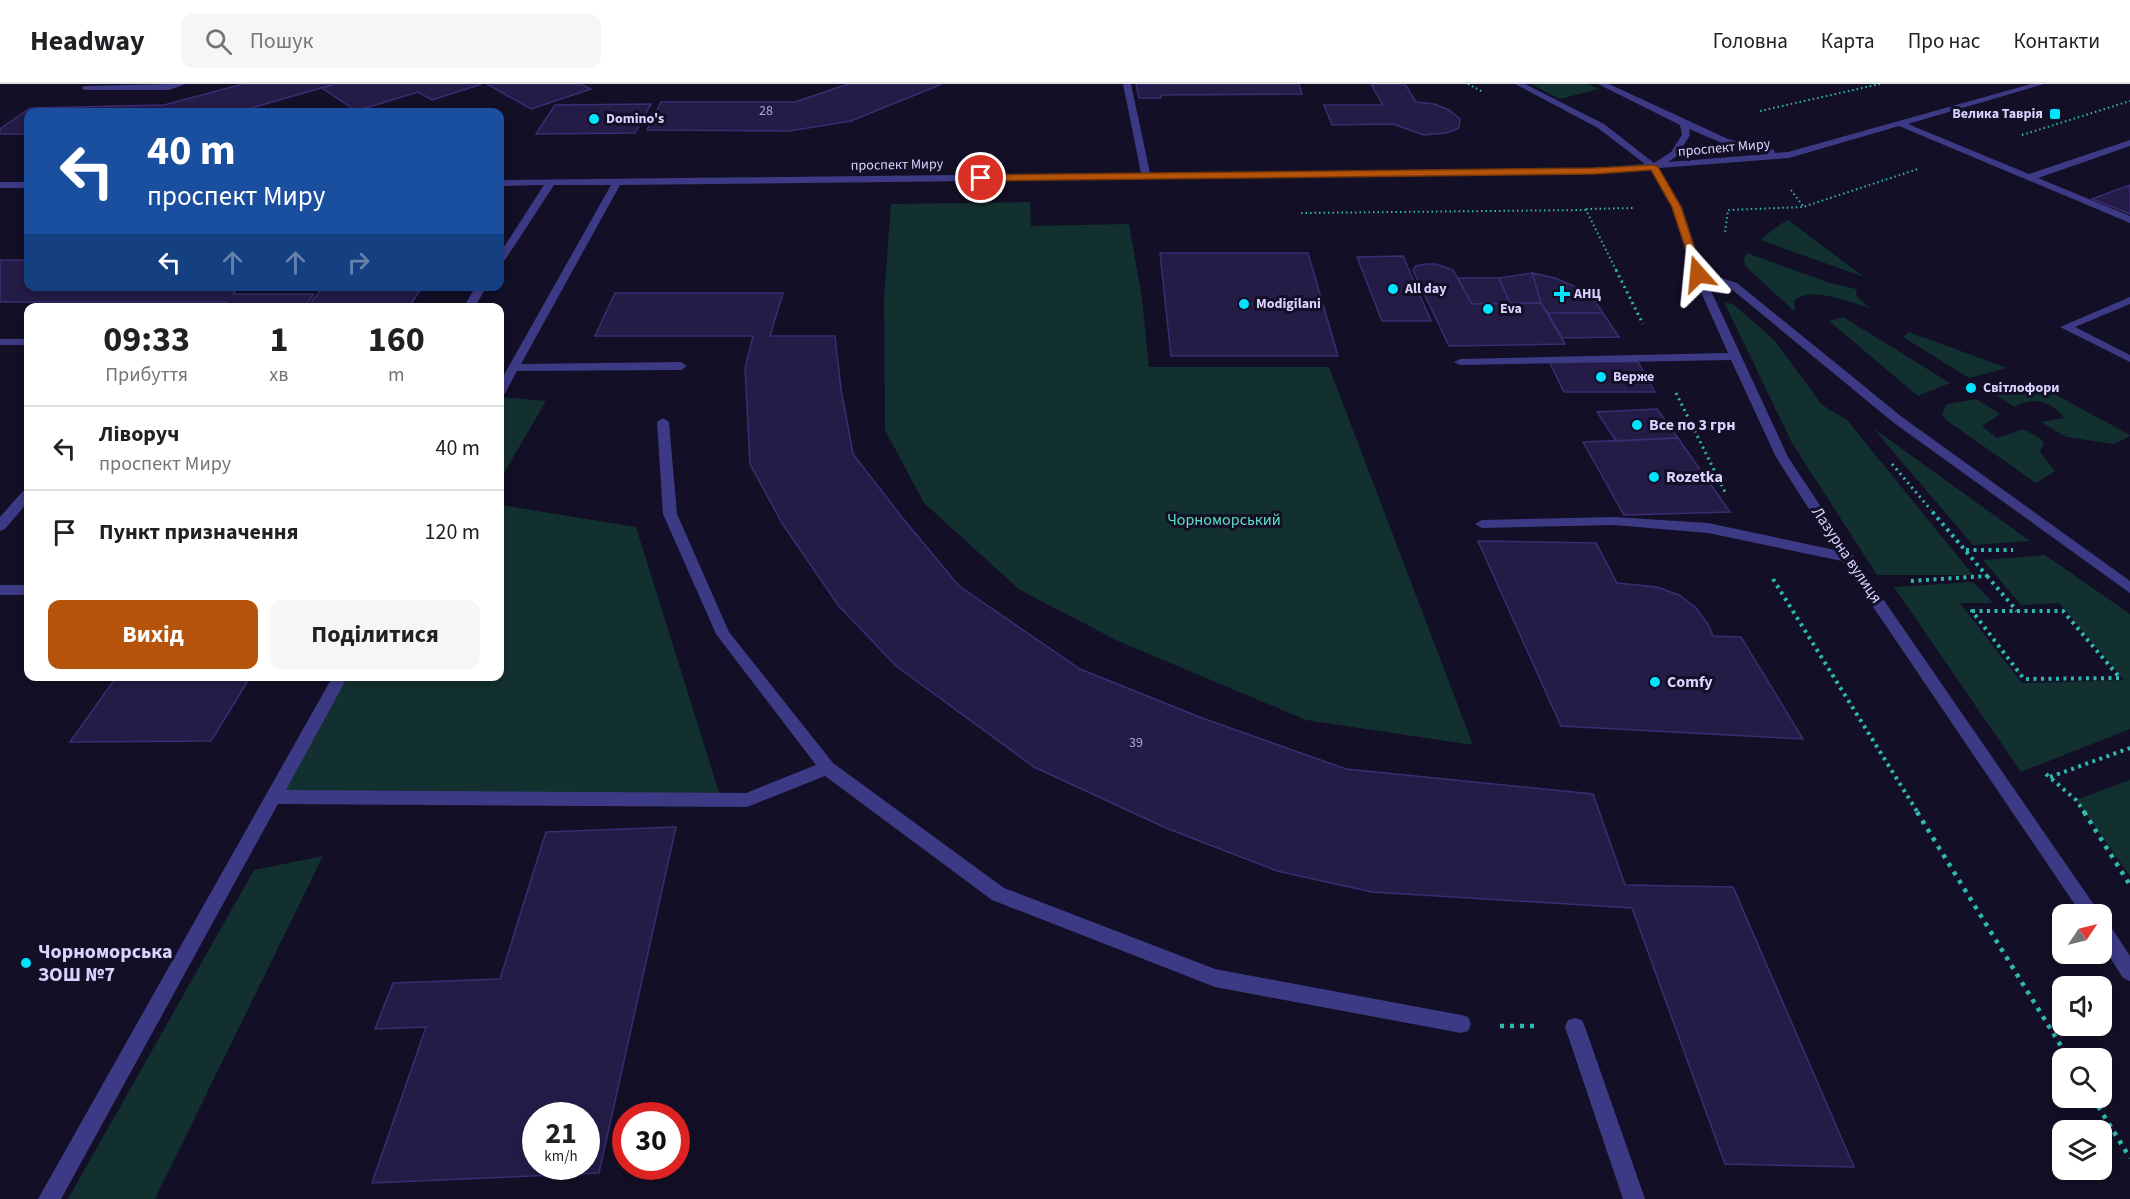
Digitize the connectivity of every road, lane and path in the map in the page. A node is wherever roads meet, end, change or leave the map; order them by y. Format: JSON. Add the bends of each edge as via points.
{"nodes":[{"id":1,"x":182,"y":84,"type":"edge"},
{"id":2,"x":1127,"y":84,"type":"edge"},
{"id":3,"x":1519,"y":84,"type":"edge"},
{"id":4,"x":1602,"y":84,"type":"edge"},
{"id":5,"x":1880,"y":84,"type":"edge"},
{"id":6,"x":2040,"y":84,"type":"edge"},
{"id":7,"x":85,"y":88,"type":"dead end"},
{"id":8,"x":1753,"y":113,"type":"dead end"},
{"id":9,"x":1684,"y":124,"type":"junction"},
{"id":10,"x":1901,"y":124,"type":"junction"},
{"id":11,"x":2130,"y":143,"type":"edge"},
{"id":12,"x":1788,"y":155,"type":"junction"},
{"id":13,"x":1654,"y":167,"type":"junction"},
{"id":14,"x":1146,"y":176,"type":"junction"},
{"id":15,"x":2028,"y":178,"type":"junction"},
{"id":16,"x":551,"y":182,"type":"junction"},
{"id":17,"x":617,"y":182,"type":"junction"},
{"id":18,"x":504,"y":183,"type":"edge"},
{"id":19,"x":0,"y":185,"type":"edge"},
{"id":20,"x":24,"y":185,"type":"edge"},
{"id":21,"x":1803,"y":207,"type":"dead end"},
{"id":22,"x":1586,"y":210,"type":"dead end"},
{"id":23,"x":2130,"y":220,"type":"edge"},
{"id":24,"x":504,"y":254,"type":"edge"},
{"id":25,"x":1698,"y":274,"type":"junction"},
{"id":26,"x":1733,"y":285,"type":"junction"},
{"id":27,"x":2130,"y":300,"type":"edge"},
{"id":28,"x":0,"y":342,"type":"edge"},
{"id":29,"x":24,"y":342,"type":"edge"},
{"id":30,"x":1736,"y":356,"type":"junction"},
{"id":31,"x":1659,"y":358,"type":"junction"},
{"id":32,"x":2130,"y":358,"type":"edge"},
{"id":33,"x":1460,"y":362,"type":"dead end"},
{"id":34,"x":681,"y":366,"type":"dead end"},
{"id":35,"x":513,"y":368,"type":"junction"},
{"id":36,"x":504,"y":385,"type":"edge"},
{"id":37,"x":663,"y":422,"type":"dead end"},
{"id":38,"x":1888,"y":459,"type":"dead end"},
{"id":39,"x":24,"y":498,"type":"edge"},
{"id":40,"x":1482,"y":524,"type":"dead end"},
{"id":41,"x":0,"y":525,"type":"edge"},
{"id":42,"x":1747,"y":537,"type":"junction"},
{"id":43,"x":1847,"y":556,"type":"junction"},
{"id":44,"x":1987,"y":576,"type":"junction"},
{"id":45,"x":1905,"y":582,"type":"dead end"},
{"id":46,"x":2130,"y":588,"type":"edge"},
{"id":47,"x":0,"y":590,"type":"edge"},
{"id":48,"x":24,"y":590,"type":"edge"},
{"id":49,"x":2017,"y":611,"type":"junction"},
{"id":50,"x":339,"y":681,"type":"edge"},
{"id":51,"x":2130,"y":748,"type":"edge"},
{"id":52,"x":826,"y":768,"type":"junction"},
{"id":53,"x":2042,"y":771,"type":"dead end"},
{"id":54,"x":2049,"y":777,"type":"junction"},
{"id":55,"x":274,"y":797,"type":"junction"},
{"id":56,"x":2130,"y":885,"type":"edge"},
{"id":57,"x":2084,"y":904,"type":"edge"},
{"id":58,"x":2112,"y":945,"type":"edge"},
{"id":59,"x":2130,"y":972,"type":"edge"},
{"id":60,"x":1461,"y":1024,"type":"joint"},
{"id":61,"x":1575,"y":1028,"type":"joint"},
{"id":62,"x":2062,"y":1048,"type":"edge"},
{"id":63,"x":2099,"y":1108,"type":"edge"},
{"id":64,"x":2130,"y":1158,"type":"edge"},
{"id":65,"x":49,"y":1199,"type":"edge"},
{"id":66,"x":1634,"y":1199,"type":"edge"}],
"edges":[{"from":1,"to":7,"type":"street"},
{"from":2,"to":14,"type":"street"},
{"from":3,"to":13,"type":"street","via":[[1600,126]]},
{"from":4,"to":9,"type":"street"},
{"from":5,"to":8,"type":"path"},
{"from":6,"to":10,"type":"street","name":"проспект Миру"},
{"from":9,"to":12,"type":"street","via":[[1725,141]]},
{"from":9,"to":13,"type":"street","via":[[1686,135],[1674,154]]},
{"from":10,"to":12,"type":"street","name":"проспект Миру"},
{"from":10,"to":15,"type":"street"},
{"from":11,"to":15,"type":"street"},
{"from":12,"to":13,"type":"street","name":"проспект Миру"},
{"from":13,"to":14,"type":"street","name":"проспект Миру"},
{"from":13,"to":25,"type":"street","name":"Лазурна вулиця","via":[[1677,207]]},
{"from":14,"to":17,"type":"street","name":"проспект Миру"},
{"from":15,"to":23,"type":"street"},
{"from":16,"to":17,"type":"street","name":"проспект Миру"},
{"from":16,"to":18,"type":"street","name":"проспект Миру"},
{"from":16,"to":24,"type":"street"},
{"from":17,"to":35,"type":"street"},
{"from":19,"to":20,"type":"street"},
{"from":21,"to":26,"type":"path","via":[[1728,210],[1723,249]]},
{"from":22,"to":31,"type":"path"},
{"from":25,"to":26,"type":"street"},
{"from":25,"to":30,"type":"street","name":"Лазурна вулиця"},
{"from":26,"to":46,"type":"street","via":[[1898,420]]},
{"from":27,"to":32,"type":"street","via":[[2066,327]]},
{"from":28,"to":29,"type":"street"},
{"from":30,"to":31,"type":"street"},
{"from":30,"to":43,"type":"street","name":"Лазурна вулиця","via":[[1782,457]]},
{"from":31,"to":33,"type":"street"},
{"from":31,"to":42,"type":"path"},
{"from":34,"to":35,"type":"street"},
{"from":35,"to":36,"type":"street"},
{"from":37,"to":52,"type":"street","via":[[670,514],[723,634]]},
{"from":38,"to":44,"type":"path"},
{"from":39,"to":41,"type":"street"},
{"from":40,"to":42,"type":"street","via":[[1614,521],[1708,528]]},
{"from":42,"to":43,"type":"street"},
{"from":42,"to":62,"type":"path"},
{"from":43,"to":57,"type":"street","name":"Лазурна вулиця"},
{"from":44,"to":45,"type":"path"},
{"from":44,"to":49,"type":"path"},
{"from":47,"to":48,"type":"street"},
{"from":49,"to":49,"type":"path","via":[[1972,611],[2024,679],[2120,678],[2063,611]]},
{"from":50,"to":55,"type":"street"},
{"from":51,"to":54,"type":"path"},
{"from":52,"to":55,"type":"street","via":[[747,800]]},
{"from":52,"to":60,"type":"street","via":[[998,894],[1215,978]]},
{"from":53,"to":54,"type":"path"},
{"from":54,"to":56,"type":"path","via":[[2076,800]]},
{"from":55,"to":65,"type":"street"},
{"from":58,"to":59,"type":"street"},
{"from":60,"to":61,"type":"path"},
{"from":61,"to":66,"type":"street"},
{"from":63,"to":64,"type":"path"}]}
